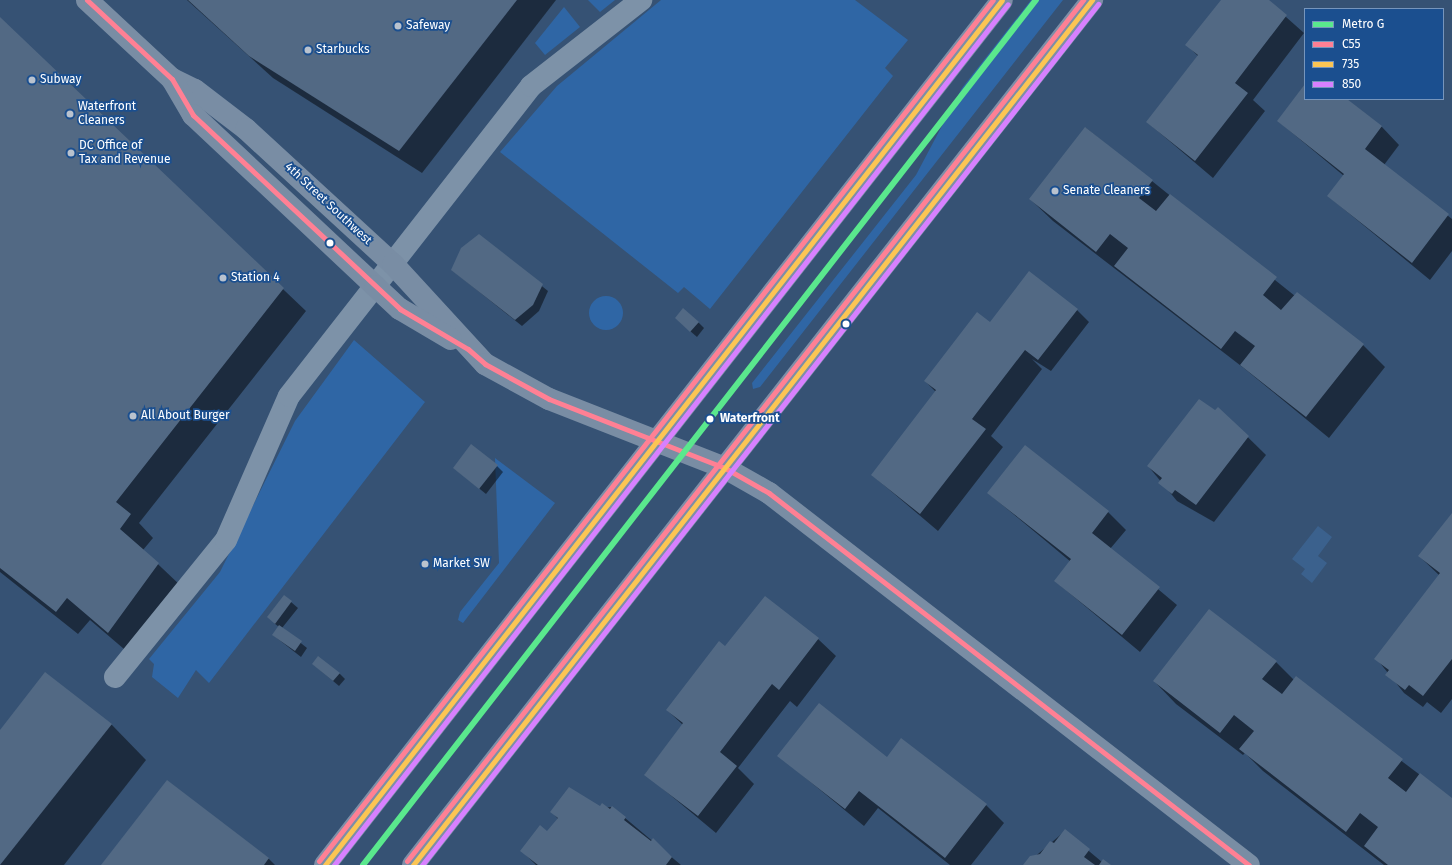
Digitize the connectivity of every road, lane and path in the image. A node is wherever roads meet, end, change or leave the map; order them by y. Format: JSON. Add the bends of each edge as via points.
{"nodes":[{"id":1,"x":87,"y":0,"type":"edge"},
{"id":2,"x":641,"y":0,"type":"edge"},
{"id":3,"x":1002,"y":0,"type":"edge"},
{"id":4,"x":1092,"y":0,"type":"edge"},
{"id":5,"x":172,"y":79,"type":"junction"},
{"id":6,"x":393,"y":264,"type":"junction"},
{"id":7,"x":375,"y":286,"type":"junction"},
{"id":8,"x":468,"y":349,"type":"junction"},
{"id":9,"x":657,"y":441,"type":"junction"},
{"id":10,"x":725,"y":468,"type":"junction"},
{"id":11,"x":115,"y":677,"type":"dead end"},
{"id":12,"x":325,"y":865,"type":"edge"},
{"id":13,"x":413,"y":865,"type":"edge"},
{"id":14,"x":1249,"y":865,"type":"edge"}],
"edges":[{"from":1,"to":5,"type":"main road","name":"4th Street Southwest"},
{"from":2,"to":6,"type":"street","via":[[531,86]]},
{"from":3,"to":9,"type":"main road"},
{"from":4,"to":10,"type":"main road"},
{"from":5,"to":6,"type":"main road","name":"4th Street Southwest","via":[[195,90],[246,129]]},
{"from":5,"to":7,"type":"main road","name":"4th Street Southwest","via":[[193,115]]},
{"from":6,"to":7,"type":"street"},
{"from":6,"to":8,"type":"main road","name":"4th Street Southwest"},
{"from":7,"to":8,"type":"main road","name":"4th Street Southwest","via":[[400,308]]},
{"from":7,"to":11,"type":"street","via":[[289,396],[226,540]]},
{"from":8,"to":9,"type":"main road","name":"4th Street Southwest","via":[[485,364],[548,399]]},
{"from":9,"to":10,"type":"main road","name":"4th Street Southwest"},
{"from":9,"to":12,"type":"main road"},
{"from":10,"to":13,"type":"main road"},
{"from":10,"to":14,"type":"main road","name":"4th Street Southwest","via":[[769,493]]}]}
